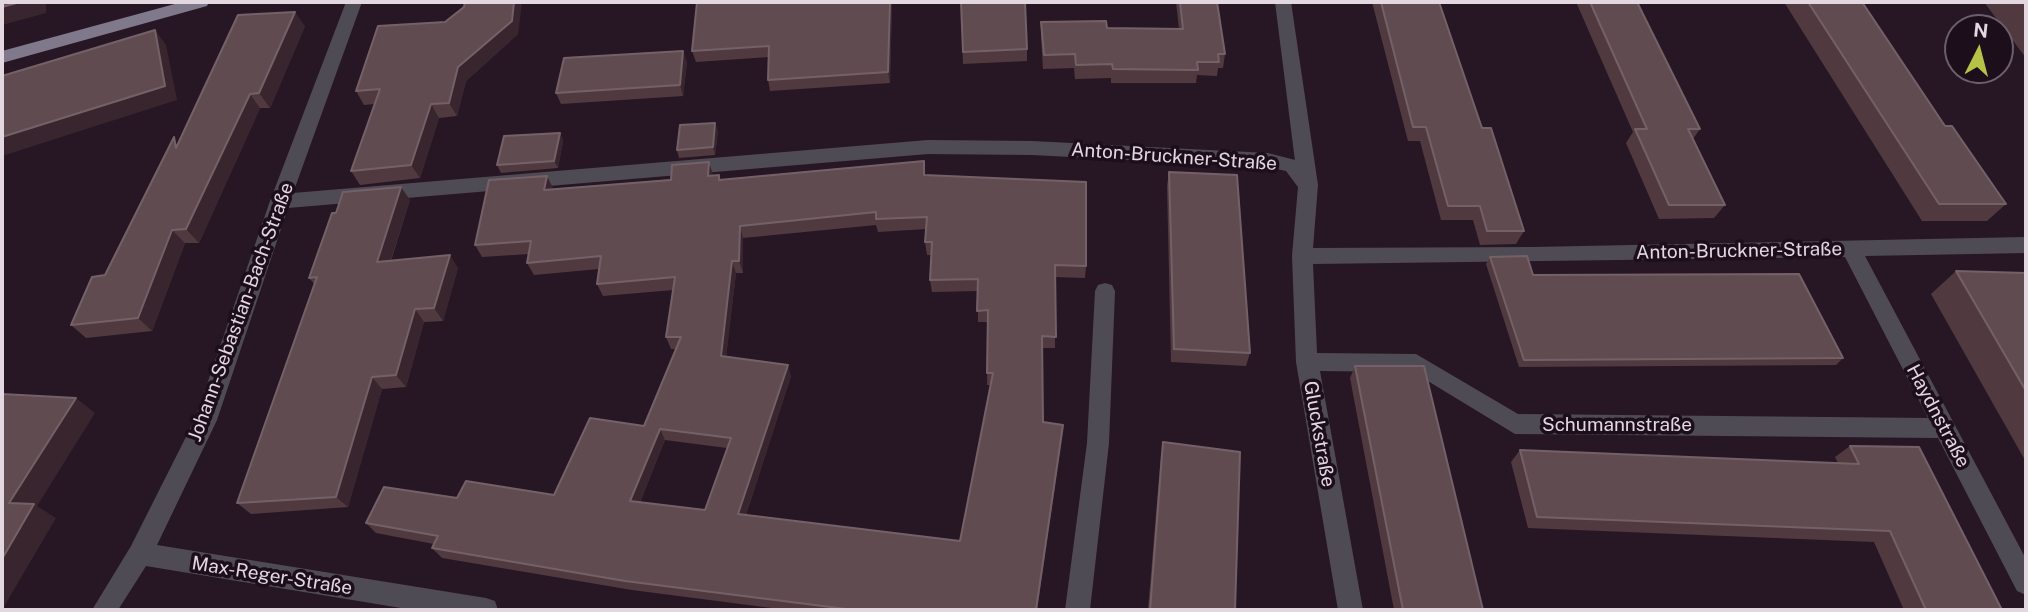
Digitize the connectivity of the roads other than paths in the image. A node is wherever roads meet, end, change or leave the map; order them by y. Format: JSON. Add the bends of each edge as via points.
{"nodes":[{"id":1,"x":201,"y":2,"type":"edge"},
{"id":2,"x":354,"y":2,"type":"edge"},
{"id":3,"x":1283,"y":2,"type":"edge"},
{"id":4,"x":2,"y":57,"type":"edge"},
{"id":5,"x":1308,"y":185,"type":"junction"},
{"id":6,"x":280,"y":201,"type":"junction"},
{"id":7,"x":2026,"y":245,"type":"edge"},
{"id":8,"x":1851,"y":248,"type":"junction"},
{"id":9,"x":1302,"y":256,"type":"junction"},
{"id":10,"x":1105,"y":291,"type":"dead end"},
{"id":11,"x":1307,"y":362,"type":"junction"},
{"id":12,"x":1944,"y":428,"type":"junction"},
{"id":13,"x":140,"y":554,"type":"junction"},
{"id":14,"x":2026,"y":583,"type":"edge"},
{"id":15,"x":104,"y":610,"type":"edge"},
{"id":16,"x":486,"y":610,"type":"edge"},
{"id":17,"x":1077,"y":610,"type":"edge"},
{"id":18,"x":1350,"y":610,"type":"edge"}],
"edges":[{"from":1,"to":4,"type":"main road"},
{"from":2,"to":6,"type":"street","name":"Johann-Sebastian-Bach-Straße"},
{"from":3,"to":5,"type":"street"},
{"from":5,"to":6,"type":"street","name":"Anton-Bruckner-Straße","via":[[1292,166],[1268,160],[928,147]]},
{"from":5,"to":9,"type":"street"},
{"from":6,"to":13,"type":"street","name":"Johann-Sebastian-Bach-Straße","via":[[206,420]]},
{"from":7,"to":8,"type":"street","name":"Anton-Bruckner-Straße"},
{"from":8,"to":9,"type":"street","name":"Anton-Bruckner-Straße"},
{"from":8,"to":12,"type":"street","name":"Haydnstraße"},
{"from":9,"to":11,"type":"street","name":"Gluckstraße"},
{"from":10,"to":17,"type":"street","via":[[1098,443]]},
{"from":11,"to":12,"type":"street","name":"Schumannstraße","via":[[1416,363],[1515,424]]},
{"from":11,"to":18,"type":"street","name":"Gluckstraße"},
{"from":12,"to":14,"type":"street","name":"Haydnstraße"},
{"from":13,"to":15,"type":"street","name":"Johann-Sebastian-Bach-Straße"},
{"from":13,"to":16,"type":"street","name":"Max-Reger-Straße"}]}
